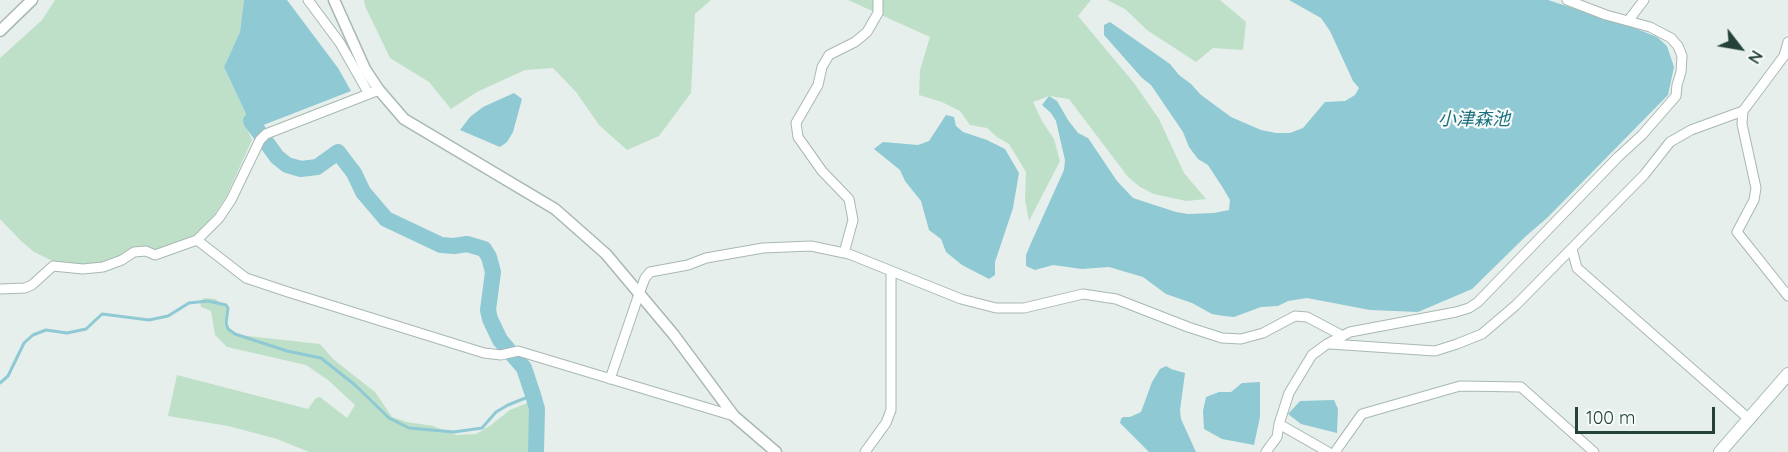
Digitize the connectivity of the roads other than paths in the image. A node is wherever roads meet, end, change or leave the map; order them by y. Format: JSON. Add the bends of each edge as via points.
{"nodes":[{"id":1,"x":32,"y":0,"type":"edge"},
{"id":2,"x":308,"y":0,"type":"edge"},
{"id":3,"x":334,"y":0,"type":"edge"},
{"id":4,"x":878,"y":0,"type":"edge"},
{"id":5,"x":1567,"y":0,"type":"edge"},
{"id":6,"x":1644,"y":0,"type":"edge"},
{"id":7,"x":1628,"y":21,"type":"junction"},
{"id":8,"x":0,"y":31,"type":"edge"},
{"id":9,"x":1788,"y":42,"type":"edge"},
{"id":10,"x":374,"y":92,"type":"junction"},
{"id":11,"x":1743,"y":111,"type":"junction"},
{"id":12,"x":197,"y":240,"type":"junction"},
{"id":13,"x":1572,"y":249,"type":"junction"},
{"id":14,"x":844,"y":253,"type":"junction"},
{"id":15,"x":891,"y":273,"type":"junction"},
{"id":16,"x":0,"y":289,"type":"edge"},
{"id":17,"x":639,"y":294,"type":"junction"},
{"id":18,"x":1788,"y":296,"type":"edge"},
{"id":19,"x":1343,"y":336,"type":"junction"},
{"id":20,"x":1327,"y":344,"type":"junction"},
{"id":21,"x":1788,"y":374,"type":"edge"},
{"id":22,"x":610,"y":379,"type":"junction"},
{"id":23,"x":734,"y":416,"type":"junction"},
{"id":24,"x":1749,"y":418,"type":"junction"},
{"id":25,"x":1279,"y":424,"type":"junction"},
{"id":26,"x":776,"y":452,"type":"edge"},
{"id":27,"x":865,"y":452,"type":"edge"},
{"id":28,"x":1266,"y":452,"type":"edge"},
{"id":29,"x":1328,"y":452,"type":"edge"},
{"id":30,"x":1335,"y":452,"type":"edge"},
{"id":31,"x":1594,"y":452,"type":"edge"},
{"id":32,"x":1720,"y":452,"type":"edge"}],
"edges":[{"from":1,"to":8,"type":"street"},
{"from":2,"to":10,"type":"street"},
{"from":3,"to":10,"type":"street"},
{"from":4,"to":14,"type":"street","via":[[878,13],[867,32],[829,56],[796,123],[798,137],[822,171],[849,199],[853,220]]},
{"from":5,"to":7,"type":"street"},
{"from":6,"to":7,"type":"street"},
{"from":7,"to":19,"type":"street","via":[[1671,38],[1682,56],[1677,96],[1642,135],[1478,302],[1469,308]]},
{"from":9,"to":11,"type":"street","via":[[1784,56]]},
{"from":10,"to":12,"type":"street","via":[[263,137],[231,200]]},
{"from":10,"to":17,"type":"street","via":[[404,118],[555,209],[606,254]]},
{"from":11,"to":13,"type":"street","via":[[1670,142],[1644,175]]},
{"from":11,"to":18,"type":"street","via":[[1742,124],[1756,188],[1755,200],[1737,232]]},
{"from":12,"to":16,"type":"street","via":[[155,255],[134,252],[103,267],[53,266],[32,285]]},
{"from":12,"to":22,"type":"street","via":[[246,278],[484,353],[518,351]]},
{"from":13,"to":20,"type":"street","via":[[1516,306],[1482,334],[1457,345],[1435,351]]},
{"from":13,"to":24,"type":"street","via":[[1577,268]]},
{"from":14,"to":15,"type":"street"},
{"from":14,"to":17,"type":"street","via":[[792,246],[706,258],[650,272]]},
{"from":15,"to":19,"type":"street","via":[[996,308],[1024,308],[1083,294],[1116,299],[1222,338],[1241,339],[1263,333],[1295,316],[1307,317]]},
{"from":15,"to":27,"type":"street","via":[[891,410]]},
{"from":17,"to":22,"type":"street"},
{"from":17,"to":23,"type":"street"},
{"from":19,"to":20,"type":"street"},
{"from":20,"to":25,"type":"street","via":[[1312,355],[1293,384]]},
{"from":21,"to":24,"type":"main road"},
{"from":22,"to":23,"type":"street"},
{"from":23,"to":26,"type":"street"},
{"from":24,"to":32,"type":"main road"},
{"from":25,"to":28,"type":"street","via":[[1277,437]]},
{"from":25,"to":29,"type":"street"},
{"from":30,"to":31,"type":"street","via":[[1362,414],[1460,386],[1521,387]]}]}
